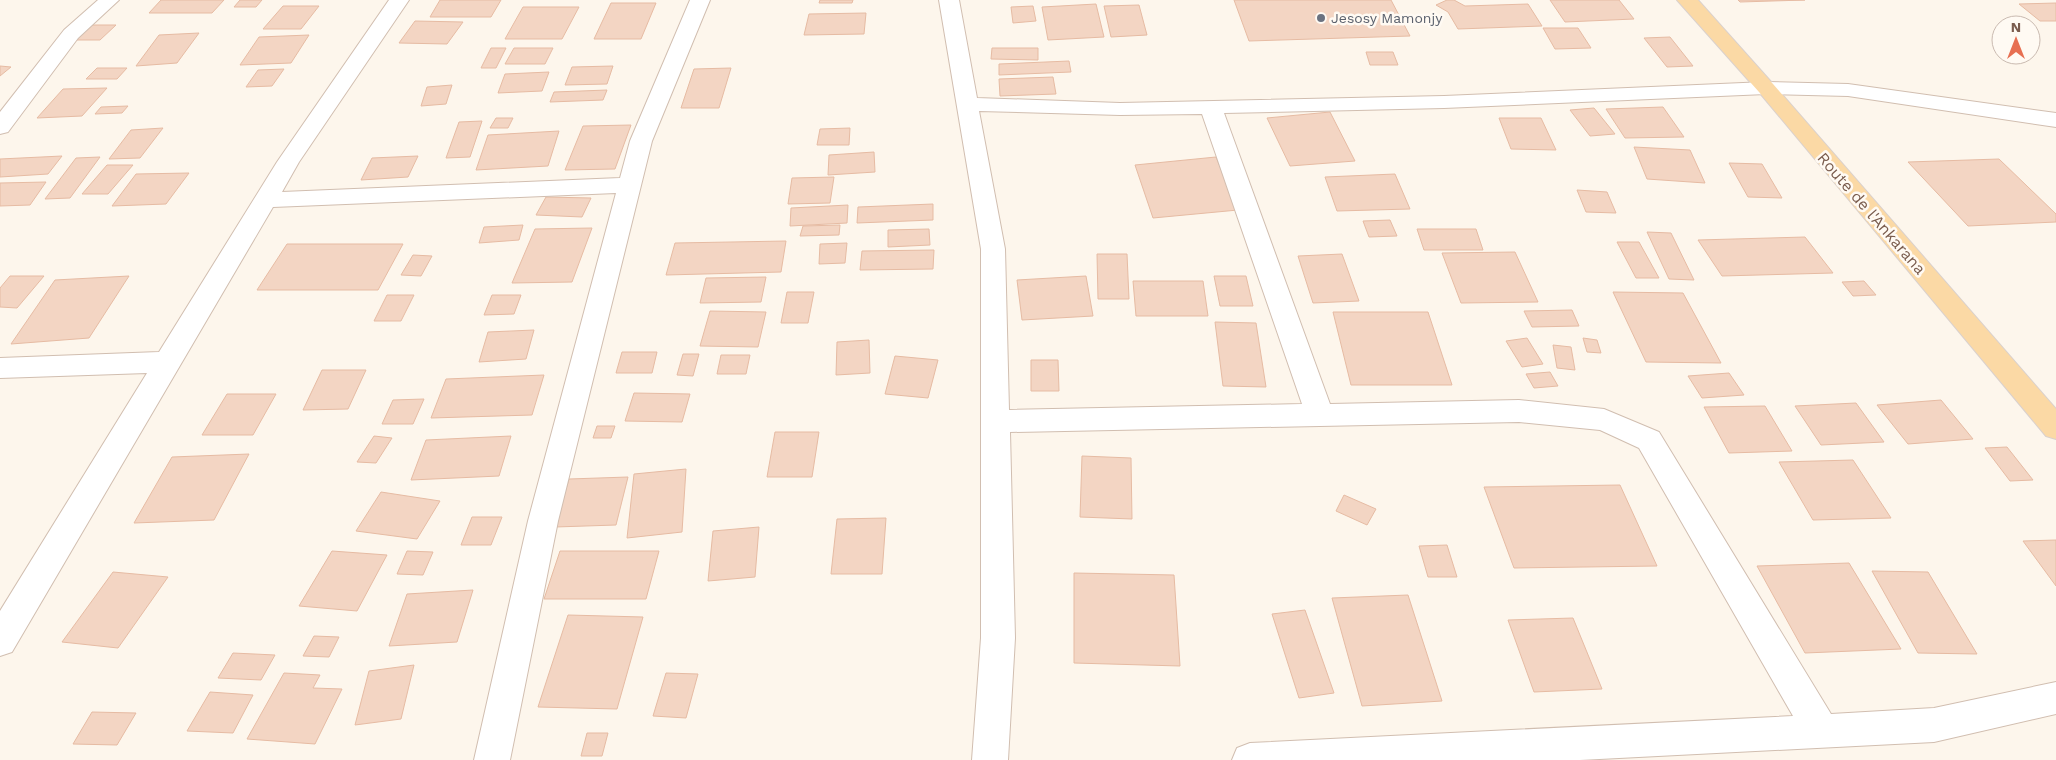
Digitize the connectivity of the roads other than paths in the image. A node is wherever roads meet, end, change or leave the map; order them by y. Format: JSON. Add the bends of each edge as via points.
{"nodes":[{"id":1,"x":109,"y":0,"type":"edge"},
{"id":2,"x":399,"y":0,"type":"edge"},
{"id":3,"x":700,"y":0,"type":"edge"},
{"id":4,"x":949,"y":0,"type":"edge"},
{"id":5,"x":1687,"y":0,"type":"edge"},
{"id":6,"x":1766,"y":88,"type":"junction"},
{"id":7,"x":968,"y":104,"type":"junction"},
{"id":8,"x":1211,"y":107,"type":"junction"},
{"id":9,"x":2056,"y":120,"type":"edge"},
{"id":10,"x":0,"y":126,"type":"edge"},
{"id":11,"x":630,"y":185,"type":"junction"},
{"id":12,"x":266,"y":200,"type":"junction"},
{"id":13,"x":168,"y":362,"type":"junction"},
{"id":14,"x":0,"y":368,"type":"edge"},
{"id":15,"x":1320,"y":416,"type":"junction"},
{"id":16,"x":995,"y":421,"type":"junction"},
{"id":17,"x":2056,"y":428,"type":"edge"},
{"id":18,"x":0,"y":641,"type":"edge"},
{"id":19,"x":2056,"y":698,"type":"edge"},
{"id":20,"x":1821,"y":730,"type":"junction"},
{"id":21,"x":1664,"y":750,"type":"edge"},
{"id":22,"x":492,"y":760,"type":"edge"},
{"id":23,"x":990,"y":760,"type":"edge"},
{"id":24,"x":1250,"y":760,"type":"edge"}],
"edges":[{"from":1,"to":10,"type":"street","via":[[71,34]]},
{"from":2,"to":12,"type":"street","via":[[288,162]]},
{"from":3,"to":11,"type":"street","via":[[641,141]]},
{"from":4,"to":7,"type":"street"},
{"from":5,"to":6,"type":"main road","name":"Route de l'Ankarana"},
{"from":6,"to":8,"type":"street","via":[[1444,102]]},
{"from":6,"to":9,"type":"street","via":[[1848,90]]},
{"from":6,"to":17,"type":"main road","name":"Route de l'Ankarana"},
{"from":7,"to":8,"type":"street","via":[[1120,109]]},
{"from":7,"to":16,"type":"street","via":[[993,249]]},
{"from":8,"to":15,"type":"street"},
{"from":11,"to":12,"type":"street"},
{"from":11,"to":22,"type":"street","via":[[542,521]]},
{"from":12,"to":13,"type":"street"},
{"from":13,"to":14,"type":"street"},
{"from":13,"to":18,"type":"street"},
{"from":15,"to":16,"type":"street"},
{"from":15,"to":20,"type":"street","via":[[1519,412],[1604,420],[1649,440]]},
{"from":16,"to":23,"type":"street","via":[[998,638]]},
{"from":19,"to":20,"type":"street","via":[[1934,724]]},
{"from":20,"to":21,"type":"street"},
{"from":21,"to":24,"type":"street"}]}
